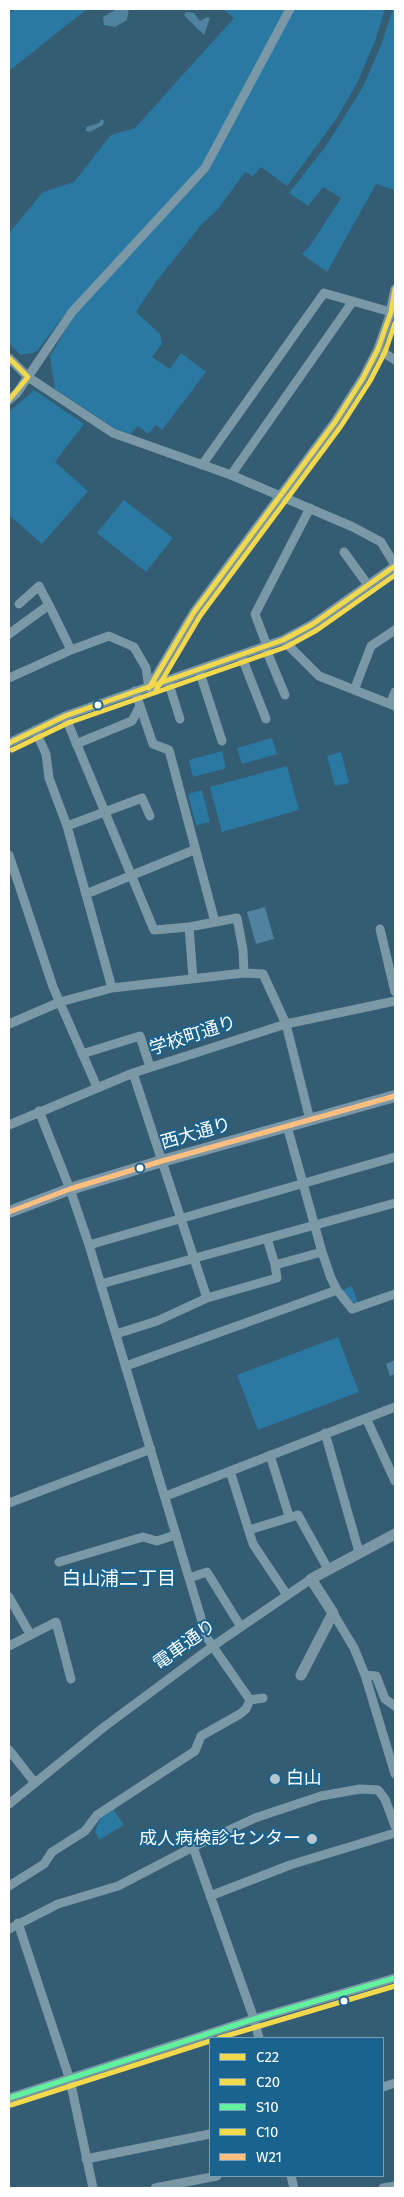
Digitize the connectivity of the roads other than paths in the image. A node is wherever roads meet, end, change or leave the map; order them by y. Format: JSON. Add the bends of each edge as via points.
{"nodes":[{"id":1,"x":290,"y":9,"type":"edge"},
{"id":2,"x":395,"y":292,"type":"edge"},
{"id":3,"x":354,"y":301,"type":"junction"},
{"id":4,"x":391,"y":312,"type":"junction"},
{"id":5,"x":378,"y":349,"type":"junction"},
{"id":6,"x":9,"y":358,"type":"edge"},
{"id":7,"x":395,"y":360,"type":"edge"},
{"id":8,"x":28,"y":377,"type":"junction"},
{"id":9,"x":9,"y":400,"type":"edge"},
{"id":10,"x":202,"y":465,"type":"junction"},
{"id":11,"x":231,"y":475,"type":"junction"},
{"id":12,"x":280,"y":494,"type":"junction"},
{"id":13,"x":310,"y":508,"type":"junction"},
{"id":14,"x":344,"y":552,"type":"dead end"},
{"id":15,"x":395,"y":566,"type":"edge"},
{"id":16,"x":368,"y":585,"type":"junction"},
{"id":17,"x":19,"y":604,"type":"dead end"},
{"id":18,"x":49,"y":605,"type":"junction"},
{"id":19,"x":395,"y":630,"type":"edge"},
{"id":20,"x":9,"y":634,"type":"edge"},
{"id":21,"x":283,"y":640,"type":"junction"},
{"id":22,"x":266,"y":646,"type":"junction"},
{"id":23,"x":71,"y":650,"type":"junction"},
{"id":24,"x":241,"y":655,"type":"junction"},
{"id":25,"x":199,"y":670,"type":"junction"},
{"id":26,"x":9,"y":678,"type":"edge"},
{"id":27,"x":168,"y":682,"type":"junction"},
{"id":28,"x":149,"y":688,"type":"junction"},
{"id":29,"x":356,"y":688,"type":"junction"},
{"id":30,"x":136,"y":691,"type":"junction"},
{"id":31,"x":395,"y":692,"type":"edge"},
{"id":32,"x":285,"y":695,"type":"dead end"},
{"id":33,"x":393,"y":705,"type":"edge"},
{"id":34,"x":140,"y":706,"type":"junction"},
{"id":35,"x":65,"y":716,"type":"junction"},
{"id":36,"x":180,"y":719,"type":"dead end"},
{"id":37,"x":266,"y":719,"type":"dead end"},
{"id":38,"x":35,"y":730,"type":"junction"},
{"id":39,"x":222,"y":740,"type":"dead end"},
{"id":40,"x":9,"y":743,"type":"edge"},
{"id":41,"x":76,"y":744,"type":"junction"},
{"id":42,"x":104,"y":811,"type":"junction"},
{"id":43,"x":150,"y":816,"type":"dead end"},
{"id":44,"x":67,"y":826,"type":"junction"},
{"id":45,"x":194,"y":850,"type":"junction"},
{"id":46,"x":9,"y":856,"type":"edge"},
{"id":47,"x":131,"y":876,"type":"junction"},
{"id":48,"x":86,"y":894,"type":"junction"},
{"id":49,"x":215,"y":922,"type":"junction"},
{"id":50,"x":189,"y":927,"type":"junction"},
{"id":51,"x":380,"y":929,"type":"dead end"},
{"id":52,"x":244,"y":973,"type":"junction"},
{"id":53,"x":194,"y":978,"type":"junction"},
{"id":54,"x":112,"y":988,"type":"junction"},
{"id":55,"x":395,"y":1000,"type":"edge"},
{"id":56,"x":60,"y":1002,"type":"junction"},
{"id":57,"x":9,"y":1022,"type":"edge"},
{"id":58,"x":286,"y":1024,"type":"junction"},
{"id":59,"x":82,"y":1054,"type":"junction"},
{"id":60,"x":150,"y":1067,"type":"junction"},
{"id":61,"x":133,"y":1072,"type":"junction"},
{"id":62,"x":98,"y":1087,"type":"junction"},
{"id":63,"x":395,"y":1096,"type":"edge"},
{"id":64,"x":39,"y":1111,"type":"junction"},
{"id":65,"x":310,"y":1120,"type":"junction"},
{"id":66,"x":10,"y":1122,"type":"edge"},
{"id":67,"x":287,"y":1126,"type":"junction"},
{"id":68,"x":395,"y":1157,"type":"edge"},
{"id":69,"x":162,"y":1161,"type":"junction"},
{"id":70,"x":302,"y":1184,"type":"junction"},
{"id":71,"x":70,"y":1189,"type":"junction"},
{"id":72,"x":395,"y":1203,"type":"edge"},
{"id":73,"x":9,"y":1212,"type":"edge"},
{"id":74,"x":182,"y":1219,"type":"junction"},
{"id":75,"x":314,"y":1225,"type":"junction"},
{"id":76,"x":266,"y":1238,"type":"junction"},
{"id":77,"x":89,"y":1245,"type":"junction"},
{"id":78,"x":322,"y":1252,"type":"junction"},
{"id":79,"x":193,"y":1259,"type":"junction"},
{"id":80,"x":275,"y":1265,"type":"junction"},
{"id":81,"x":101,"y":1284,"type":"junction"},
{"id":82,"x":337,"y":1290,"type":"junction"},
{"id":83,"x":395,"y":1294,"type":"edge"},
{"id":84,"x":207,"y":1298,"type":"junction"},
{"id":85,"x":116,"y":1334,"type":"junction"},
{"id":86,"x":126,"y":1366,"type":"junction"},
{"id":87,"x":395,"y":1407,"type":"edge"},
{"id":88,"x":366,"y":1418,"type":"junction"},
{"id":89,"x":326,"y":1434,"type":"junction"},
{"id":90,"x":151,"y":1449,"type":"junction"},
{"id":91,"x":270,"y":1455,"type":"junction"},
{"id":92,"x":230,"y":1471,"type":"junction"},
{"id":93,"x":395,"y":1481,"type":"edge"},
{"id":94,"x":166,"y":1496,"type":"junction"},
{"id":95,"x":9,"y":1503,"type":"edge"},
{"id":96,"x":289,"y":1516,"type":"junction"},
{"id":97,"x":249,"y":1530,"type":"junction"},
{"id":98,"x":395,"y":1534,"type":"edge"},
{"id":99,"x":175,"y":1535,"type":"junction"},
{"id":100,"x":359,"y":1552,"type":"junction"},
{"id":101,"x":59,"y":1562,"type":"dead end"},
{"id":102,"x":328,"y":1569,"type":"junction"},
{"id":103,"x":189,"y":1578,"type":"junction"},
{"id":104,"x":311,"y":1579,"type":"junction"},
{"id":105,"x":287,"y":1595,"type":"junction"},
{"id":106,"x":9,"y":1597,"type":"edge"},
{"id":107,"x":333,"y":1613,"type":"junction"},
{"id":108,"x":241,"y":1627,"type":"junction"},
{"id":109,"x":30,"y":1634,"type":"junction"},
{"id":110,"x":9,"y":1646,"type":"edge"},
{"id":111,"x":213,"y":1646,"type":"junction"},
{"id":112,"x":301,"y":1675,"type":"dead end"},
{"id":113,"x":364,"y":1675,"type":"junction"},
{"id":114,"x":71,"y":1679,"type":"dead end"},
{"id":115,"x":262,"y":1698,"type":"dead end"},
{"id":116,"x":250,"y":1700,"type":"junction"},
{"id":117,"x":395,"y":1706,"type":"edge"},
{"id":118,"x":9,"y":1750,"type":"edge"},
{"id":119,"x":395,"y":1774,"type":"edge"},
{"id":120,"x":35,"y":1782,"type":"junction"},
{"id":121,"x":9,"y":1804,"type":"edge"},
{"id":122,"x":395,"y":1826,"type":"edge"},
{"id":123,"x":395,"y":1833,"type":"edge"},
{"id":124,"x":193,"y":1847,"type":"junction"},
{"id":125,"x":9,"y":1886,"type":"edge"},
{"id":126,"x":210,"y":1896,"type":"junction"},
{"id":127,"x":18,"y":1923,"type":"junction"},
{"id":128,"x":9,"y":1929,"type":"edge"},
{"id":129,"x":395,"y":1978,"type":"edge"},
{"id":130,"x":254,"y":2019,"type":"junction"},
{"id":131,"x":259,"y":2037,"type":"edge"},
{"id":132,"x":70,"y":2080,"type":"junction"},
{"id":133,"x":9,"y":2098,"type":"edge"},
{"id":134,"x":209,"y":2134,"type":"edge"},
{"id":135,"x":86,"y":2159,"type":"junction"},
{"id":136,"x":212,"y":2177,"type":"edge"},
{"id":137,"x":395,"y":2186,"type":"edge"},
{"id":138,"x":93,"y":2188,"type":"edge"},
{"id":139,"x":154,"y":2188,"type":"edge"},
{"id":140,"x":383,"y":2188,"type":"edge"}],
"edges":[{"from":1,"to":8,"type":"street","via":[[205,168],[72,312]]},
{"from":2,"to":4,"type":"street"},
{"from":3,"to":4,"type":"street"},
{"from":3,"to":10,"type":"street","via":[[324,293]]},
{"from":3,"to":11,"type":"street"},
{"from":4,"to":5,"type":"street"},
{"from":5,"to":7,"type":"street"},
{"from":5,"to":12,"type":"street","via":[[335,422]]},
{"from":6,"to":8,"type":"street"},
{"from":8,"to":9,"type":"street"},
{"from":8,"to":10,"type":"street","via":[[113,434]]},
{"from":10,"to":11,"type":"street"},
{"from":11,"to":12,"type":"street"},
{"from":12,"to":13,"type":"street"},
{"from":12,"to":28,"type":"street","via":[[194,612]]},
{"from":13,"to":15,"type":"street","via":[[381,542]]},
{"from":13,"to":22,"type":"street","via":[[255,614]]},
{"from":14,"to":16,"type":"street"},
{"from":15,"to":16,"type":"street"},
{"from":16,"to":21,"type":"street","via":[[313,624]]},
{"from":17,"to":18,"type":"street","via":[[39,586]]},
{"from":18,"to":20,"type":"street"},
{"from":18,"to":23,"type":"street"},
{"from":19,"to":29,"type":"street","via":[[371,646]]},
{"from":21,"to":22,"type":"street"},
{"from":21,"to":29,"type":"street","via":[[319,676]]},
{"from":22,"to":24,"type":"street"},
{"from":22,"to":32,"type":"street"},
{"from":23,"to":26,"type":"street"},
{"from":23,"to":28,"type":"street","via":[[110,636],[128,644],[134,647],[146,668]]},
{"from":24,"to":25,"type":"street"},
{"from":24,"to":37,"type":"street"},
{"from":25,"to":27,"type":"street"},
{"from":25,"to":39,"type":"street"},
{"from":27,"to":28,"type":"street"},
{"from":27,"to":36,"type":"street"},
{"from":28,"to":30,"type":"street"},
{"from":29,"to":33,"type":"street"},
{"from":30,"to":34,"type":"street"},
{"from":30,"to":35,"type":"street"},
{"from":31,"to":33,"type":"street"},
{"from":34,"to":41,"type":"street","via":[[132,721]]},
{"from":34,"to":45,"type":"street","via":[[153,744],[169,750]]},
{"from":35,"to":38,"type":"street"},
{"from":35,"to":41,"type":"street"},
{"from":38,"to":40,"type":"street"},
{"from":38,"to":44,"type":"street","via":[[46,754],[49,778]]},
{"from":41,"to":42,"type":"street"},
{"from":42,"to":43,"type":"street","via":[[142,798]]},
{"from":42,"to":44,"type":"street"},
{"from":42,"to":47,"type":"street"},
{"from":44,"to":48,"type":"street"},
{"from":45,"to":47,"type":"street"},
{"from":45,"to":49,"type":"street"},
{"from":46,"to":56,"type":"street"},
{"from":47,"to":48,"type":"street"},
{"from":47,"to":50,"type":"street","via":[[154,930]]},
{"from":48,"to":54,"type":"street"},
{"from":49,"to":50,"type":"street"},
{"from":49,"to":52,"type":"street","via":[[237,918]]},
{"from":50,"to":53,"type":"street"},
{"from":51,"to":55,"type":"street"},
{"from":52,"to":53,"type":"street"},
{"from":52,"to":58,"type":"street","via":[[263,974]]},
{"from":53,"to":54,"type":"street"},
{"from":54,"to":56,"type":"street"},
{"from":55,"to":58,"type":"street","name":"学校町通り"},
{"from":56,"to":57,"type":"street"},
{"from":56,"to":59,"type":"street"},
{"from":58,"to":60,"type":"street","name":"学校町通り"},
{"from":58,"to":65,"type":"street"},
{"from":59,"to":60,"type":"street","via":[[140,1036]]},
{"from":59,"to":62,"type":"street"},
{"from":60,"to":61,"type":"street","name":"学校町通り"},
{"from":61,"to":62,"type":"street","name":"学校町通り"},
{"from":61,"to":69,"type":"street"},
{"from":62,"to":64,"type":"street","name":"学校町通り"},
{"from":63,"to":65,"type":"highway","name":"西大通り"},
{"from":64,"to":66,"type":"street","name":"学校町通り"},
{"from":64,"to":71,"type":"street"},
{"from":65,"to":67,"type":"highway","name":"西大通り"},
{"from":67,"to":69,"type":"highway","name":"西大通り"},
{"from":67,"to":70,"type":"street"},
{"from":68,"to":70,"type":"street"},
{"from":69,"to":71,"type":"highway","name":"西大通り"},
{"from":69,"to":74,"type":"street"},
{"from":70,"to":74,"type":"street"},
{"from":70,"to":75,"type":"street"},
{"from":71,"to":73,"type":"highway","name":"西大通り"},
{"from":71,"to":77,"type":"street"},
{"from":72,"to":75,"type":"street"},
{"from":74,"to":77,"type":"street"},
{"from":74,"to":79,"type":"street"},
{"from":75,"to":76,"type":"street"},
{"from":75,"to":78,"type":"street"},
{"from":76,"to":79,"type":"street"},
{"from":76,"to":80,"type":"street"},
{"from":77,"to":81,"type":"street"},
{"from":78,"to":80,"type":"street"},
{"from":78,"to":82,"type":"street"},
{"from":79,"to":81,"type":"street"},
{"from":79,"to":84,"type":"street"},
{"from":80,"to":84,"type":"street","via":[[277,1278]]},
{"from":81,"to":85,"type":"street"},
{"from":82,"to":83,"type":"street","via":[[352,1309]]},
{"from":82,"to":86,"type":"street"},
{"from":84,"to":85,"type":"street","via":[[157,1321]]},
{"from":85,"to":86,"type":"street"},
{"from":86,"to":90,"type":"street"},
{"from":87,"to":88,"type":"street"},
{"from":88,"to":89,"type":"street"},
{"from":88,"to":93,"type":"street"},
{"from":89,"to":91,"type":"street"},
{"from":89,"to":100,"type":"street"},
{"from":90,"to":94,"type":"street"},
{"from":90,"to":95,"type":"street"},
{"from":91,"to":92,"type":"street"},
{"from":91,"to":96,"type":"street"},
{"from":92,"to":94,"type":"street"},
{"from":92,"to":97,"type":"street"},
{"from":94,"to":99,"type":"street"},
{"from":96,"to":97,"type":"street"},
{"from":96,"to":102,"type":"street","via":[[298,1515]]},
{"from":97,"to":105,"type":"street","via":[[253,1544]]},
{"from":98,"to":100,"type":"main road","name":"電車通り"},
{"from":99,"to":101,"type":"street","via":[[158,1541],[143,1537]]},
{"from":99,"to":103,"type":"street"},
{"from":100,"to":102,"type":"main road","name":"電車通り"},
{"from":102,"to":104,"type":"main road","name":"電車通り"},
{"from":103,"to":108,"type":"street","via":[[207,1572]]},
{"from":103,"to":111,"type":"street","via":[[207,1638]]},
{"from":104,"to":105,"type":"street","name":"電車通り"},
{"from":104,"to":107,"type":"main road"},
{"from":105,"to":108,"type":"street","name":"電車通り"},
{"from":106,"to":109,"type":"street"},
{"from":107,"to":112,"type":"main road"},
{"from":107,"to":113,"type":"street","via":[[350,1640]]},
{"from":108,"to":111,"type":"street","name":"電車通り"},
{"from":109,"to":110,"type":"street"},
{"from":109,"to":114,"type":"street","via":[[56,1622]]},
{"from":111,"to":116,"type":"street"},
{"from":111,"to":120,"type":"street","name":"電車通り"},
{"from":113,"to":117,"type":"street","via":[[376,1676],[385,1699]]},
{"from":113,"to":119,"type":"street"},
{"from":115,"to":116,"type":"street"},
{"from":116,"to":125,"type":"street","via":[[240,1714],[201,1736],[194,1751],[97,1815],[85,1831],[52,1852],[44,1864]]},
{"from":118,"to":120,"type":"street"},
{"from":120,"to":121,"type":"street","name":"電車通り"},
{"from":122,"to":124,"type":"street","via":[[378,1790],[360,1789],[321,1796],[256,1818]]},
{"from":123,"to":126,"type":"street","via":[[290,1865]]},
{"from":124,"to":126,"type":"street"},
{"from":124,"to":127,"type":"street","via":[[118,1886],[58,1904]]},
{"from":126,"to":130,"type":"street"},
{"from":127,"to":128,"type":"street"},
{"from":127,"to":132,"type":"street"},
{"from":129,"to":130,"type":"street"},
{"from":130,"to":131,"type":"street"},
{"from":130,"to":132,"type":"street"},
{"from":132,"to":133,"type":"street"},
{"from":132,"to":135,"type":"street"},
{"from":134,"to":135,"type":"street"},
{"from":135,"to":138,"type":"street"},
{"from":136,"to":139,"type":"street"},
{"from":137,"to":140,"type":"street"}]}
